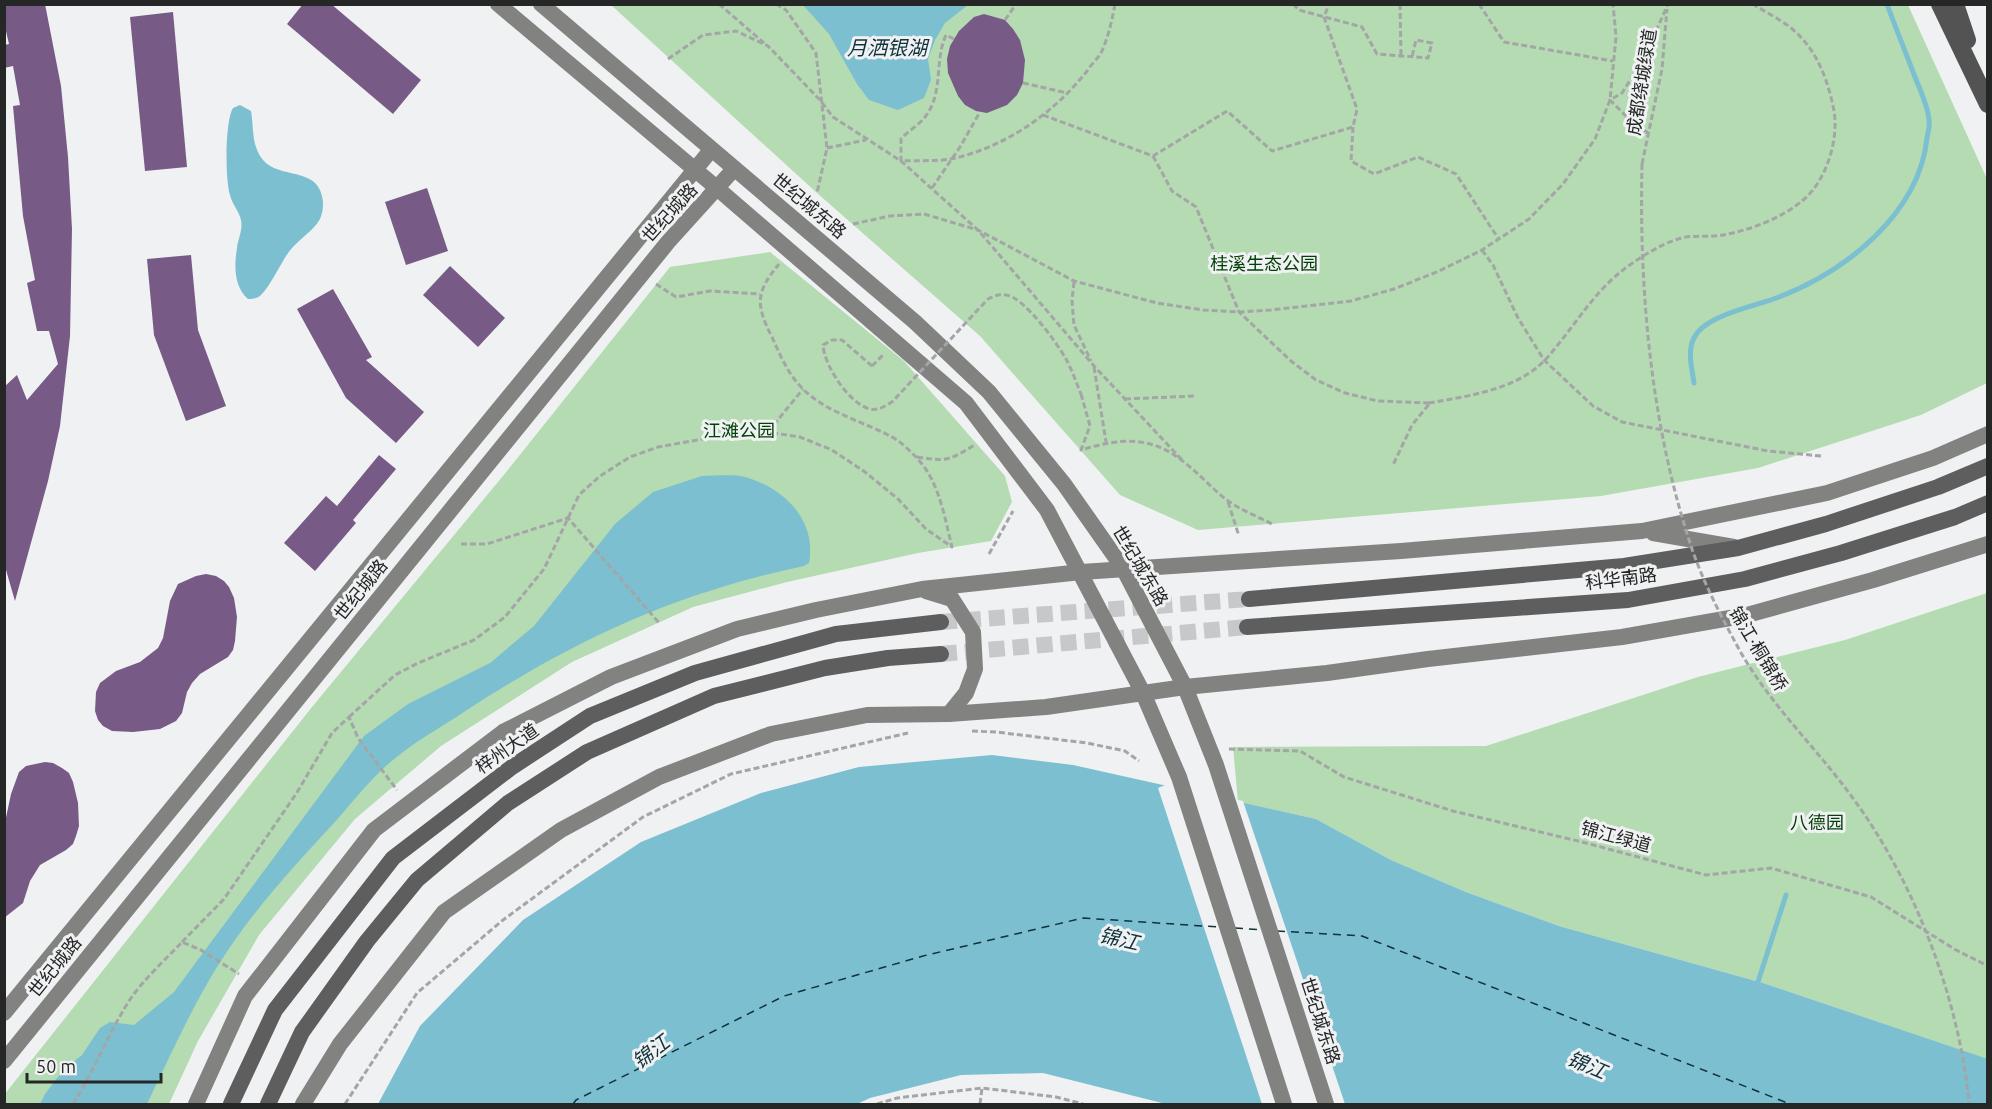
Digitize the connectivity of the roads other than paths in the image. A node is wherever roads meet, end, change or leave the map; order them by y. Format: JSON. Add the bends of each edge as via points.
{"nodes":[{"id":1,"x":498,"y":4,"type":"edge"},
{"id":2,"x":541,"y":4,"type":"edge"},
{"id":3,"x":1940,"y":4,"type":"edge"},
{"id":4,"x":1955,"y":4,"type":"edge"},
{"id":5,"x":1988,"y":97,"type":"edge"},
{"id":6,"x":1988,"y":104,"type":"edge"},
{"id":7,"x":711,"y":150,"type":"junction"},
{"id":8,"x":734,"y":169,"type":"junction"},
{"id":9,"x":696,"y":170,"type":"junction"},
{"id":10,"x":718,"y":189,"type":"junction"},
{"id":11,"x":1988,"y":434,"type":"edge"},
{"id":12,"x":1988,"y":466,"type":"edge"},
{"id":13,"x":1988,"y":504,"type":"edge"},
{"id":14,"x":1642,"y":531,"type":"junction"},
{"id":15,"x":1988,"y":544,"type":"edge"},
{"id":16,"x":1738,"y":548,"type":"junction"},
{"id":17,"x":1123,"y":568,"type":"junction"},
{"id":18,"x":1081,"y":572,"type":"junction"},
{"id":19,"x":922,"y":589,"type":"junction"},
{"id":20,"x":1249,"y":599,"type":"tunnel mouth"},
{"id":21,"x":941,"y":622,"type":"tunnel mouth"},
{"id":22,"x":1247,"y":627,"type":"tunnel mouth"},
{"id":23,"x":940,"y":654,"type":"tunnel mouth"},
{"id":24,"x":1185,"y":687,"type":"junction"},
{"id":25,"x":1143,"y":693,"type":"junction"},
{"id":26,"x":949,"y":714,"type":"junction"},
{"id":27,"x":4,"y":1013,"type":"edge"},
{"id":28,"x":4,"y":1061,"type":"edge"},
{"id":29,"x":196,"y":1104,"type":"edge"},
{"id":30,"x":231,"y":1104,"type":"edge"},
{"id":31,"x":268,"y":1104,"type":"edge"},
{"id":32,"x":303,"y":1104,"type":"edge"},
{"id":33,"x":1284,"y":1104,"type":"edge"},
{"id":34,"x":1326,"y":1104,"type":"edge"}],
"edges":[{"from":1,"to":9,"type":"main road","name":"世纪城路"},
{"from":2,"to":7,"type":"main road"},
{"from":3,"to":6,"type":"highway"},
{"from":4,"to":5,"type":"highway"},
{"from":7,"to":8,"type":"main road"},
{"from":7,"to":9,"type":"main road","name":"世纪城路"},
{"from":8,"to":10,"type":"main road","name":"世纪城路"},
{"from":8,"to":17,"type":"main road","name":"世纪城东路","via":[[915,322],[989,392],[1064,484]]},
{"from":9,"to":10,"type":"main road"},
{"from":9,"to":27,"type":"main road","name":"世纪城路"},
{"from":10,"to":18,"type":"main road","via":[[966,403],[1047,510]]},
{"from":10,"to":28,"type":"main road","name":"世纪城路","via":[[661,251]]},
{"from":11,"to":14,"type":"main road","via":[[1933,458],[1827,493]]},
{"from":12,"to":16,"type":"highway","name":"科华南路","via":[[1826,524]]},
{"from":13,"to":22,"type":"highway","name":"科华南路","via":[[1841,553],[1755,576],[1628,600]]},
{"from":14,"to":16,"type":"main road"},
{"from":14,"to":17,"type":"main road","via":[[1394,552]]},
{"from":15,"to":24,"type":"main road","via":[[1736,617],[1622,637]]},
{"from":16,"to":20,"type":"highway","name":"科华南路","via":[[1624,566]]},
{"from":17,"to":18,"type":"main road"},
{"from":17,"to":24,"type":"main road","name":"世纪城东路"},
{"from":18,"to":19,"type":"main road"},
{"from":18,"to":25,"type":"main road"},
{"from":19,"to":26,"type":"main road","via":[[952,599],[973,632],[975,669],[966,693]]},
{"from":19,"to":29,"type":"main road","via":[[737,629],[611,677],[503,732],[374,830],[244,996]]},
{"from":21,"to":30,"type":"highway","name":"梓州大道","via":[[836,634],[695,673],[590,716],[512,767],[393,858],[276,1010]]},
{"from":23,"to":31,"type":"highway","via":[[825,668],[714,696],[587,752],[508,803],[417,880],[367,941],[302,1032]]},
{"from":24,"to":25,"type":"main road"},
{"from":24,"to":34,"type":"main road","name":"世纪城东路","via":[[1216,765]]},
{"from":25,"to":26,"type":"main road","via":[[1046,707]]},
{"from":25,"to":33,"type":"main road","via":[[1179,777]]},
{"from":26,"to":32,"type":"main road","via":[[867,715],[771,734],[659,777],[561,830],[444,912],[340,1044]]}]}
